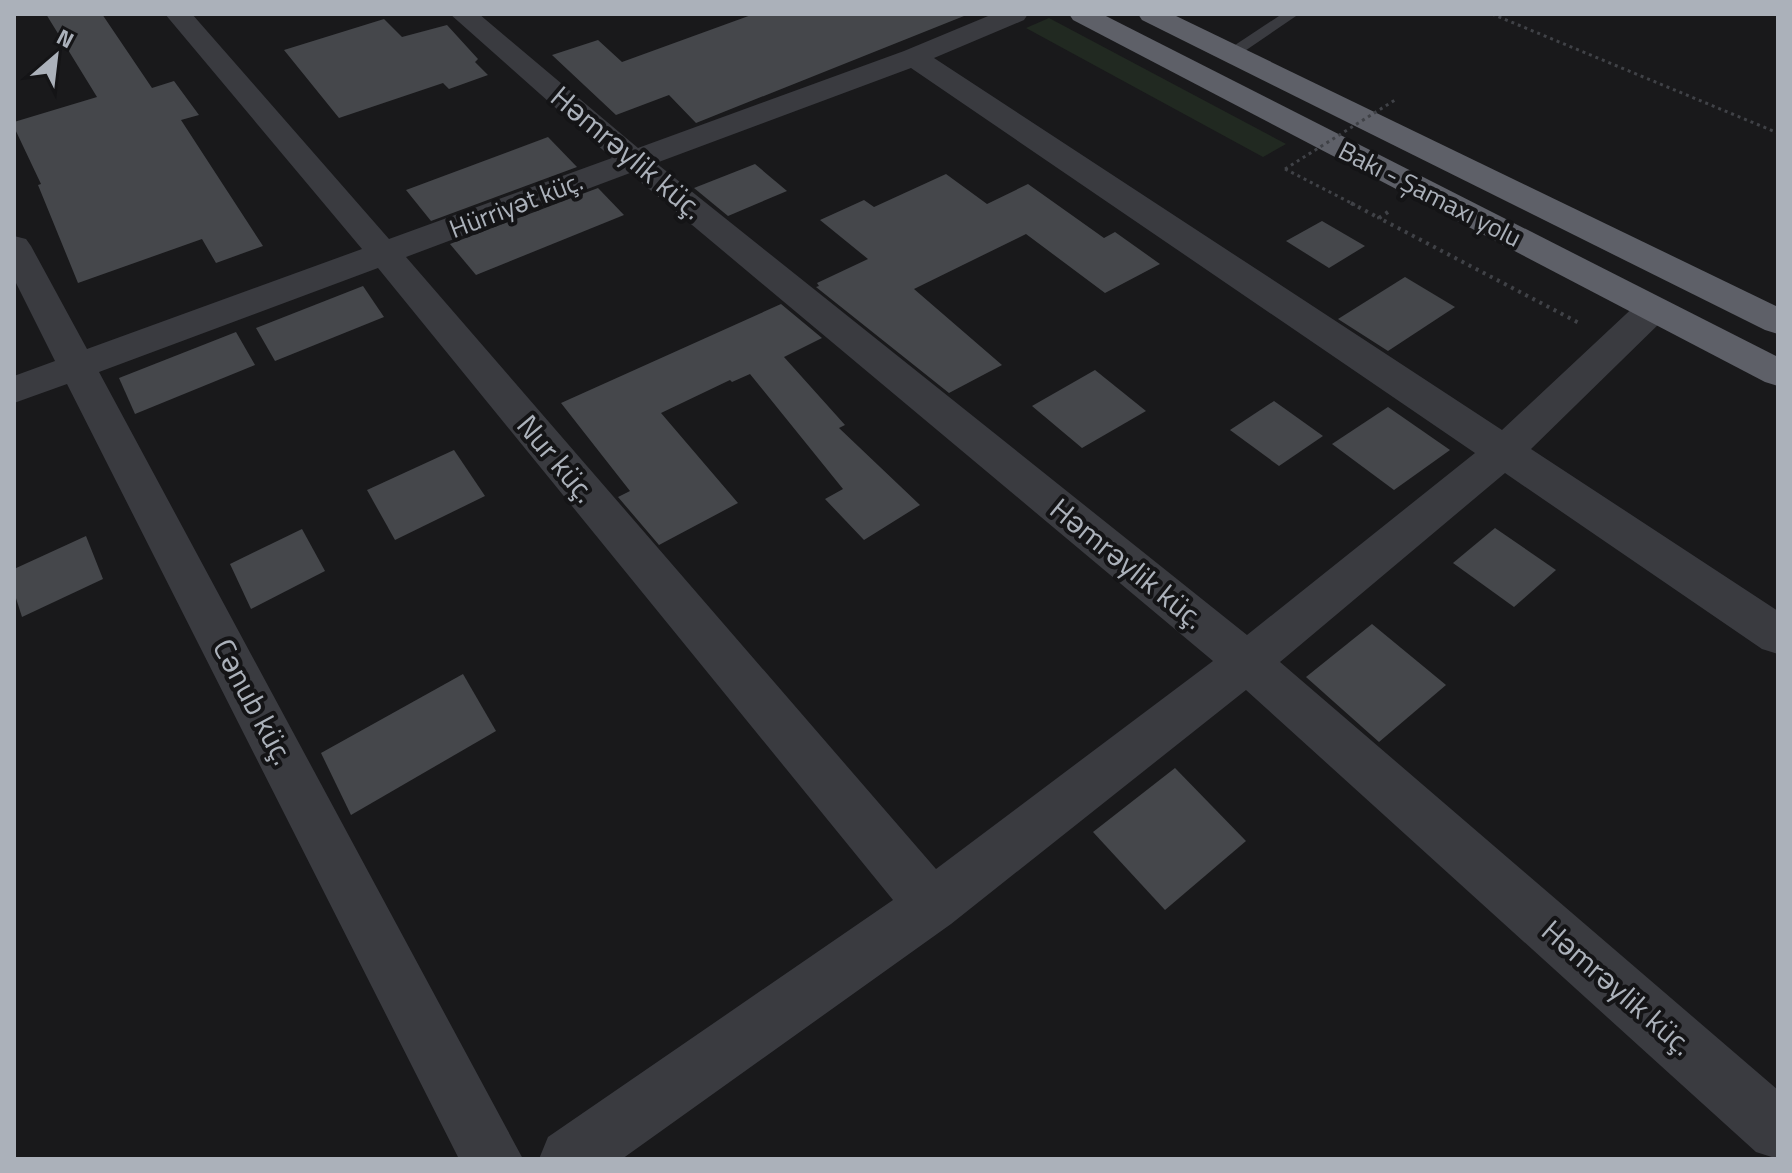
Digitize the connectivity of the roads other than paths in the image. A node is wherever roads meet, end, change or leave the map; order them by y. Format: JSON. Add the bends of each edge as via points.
{"nodes":[{"id":1,"x":178,"y":14,"type":"edge"},
{"id":2,"x":463,"y":14,"type":"edge"},
{"id":3,"x":1082,"y":14,"type":"edge"},
{"id":4,"x":1151,"y":14,"type":"edge"},
{"id":5,"x":1292,"y":14,"type":"edge"},
{"id":6,"x":999,"y":17,"type":"edge"},
{"id":7,"x":1231,"y":54,"type":"junction"},
{"id":8,"x":914,"y":57,"type":"junction"},
{"id":9,"x":634,"y":161,"type":"junction"},
{"id":10,"x":14,"y":246,"type":"edge"},
{"id":11,"x":385,"y":255,"type":"junction"},
{"id":12,"x":1653,"y":309,"type":"junction"},
{"id":13,"x":1778,"y":322,"type":"edge"},
{"id":14,"x":78,"y":367,"type":"junction"},
{"id":15,"x":1778,"y":373,"type":"edge"},
{"id":16,"x":14,"y":390,"type":"edge"},
{"id":17,"x":1506,"y":450,"type":"junction"},
{"id":18,"x":1778,"y":635,"type":"edge"},
{"id":19,"x":1247,"y":662,"type":"junction"},
{"id":20,"x":932,"y":905,"type":"junction"},
{"id":21,"x":1778,"y":1130,"type":"edge"},
{"id":22,"x":492,"y":1159,"type":"edge"},
{"id":23,"x":570,"y":1159,"type":"edge"}],
"edges":[{"from":1,"to":11,"type":"street","name":"Nur küç."},
{"from":2,"to":9,"type":"street","name":"Həmrəylik küç."},
{"from":3,"to":12,"type":"highway","name":"Bakı - Şamaxı yolu"},
{"from":4,"to":7,"type":"highway","name":"Bakı - Şamaxı yolu"},
{"from":5,"to":7,"type":"lane"},
{"from":6,"to":8,"type":"street","name":"Hürriyət küç."},
{"from":7,"to":13,"type":"highway","name":"Bakı - Şamaxı yolu"},
{"from":8,"to":9,"type":"street","name":"Hürriyət küç."},
{"from":8,"to":17,"type":"street"},
{"from":9,"to":11,"type":"street","name":"Hürriyət küç."},
{"from":9,"to":19,"type":"street","name":"Həmrəylik küç."},
{"from":10,"to":14,"type":"street","name":"Cənub küç."},
{"from":11,"to":14,"type":"street","name":"Hürriyət küç."},
{"from":11,"to":20,"type":"street","name":"Nur küç."},
{"from":12,"to":15,"type":"highway","name":"Bakı - Şamaxı yolu"},
{"from":12,"to":17,"type":"street"},
{"from":14,"to":16,"type":"street","name":"Hürriyət küç."},
{"from":14,"to":22,"type":"street","name":"Cənub küç."},
{"from":17,"to":18,"type":"street"},
{"from":17,"to":19,"type":"street"},
{"from":19,"to":20,"type":"street"},
{"from":19,"to":21,"type":"street","name":"Həmrəylik küç."},
{"from":20,"to":23,"type":"street"}]}
